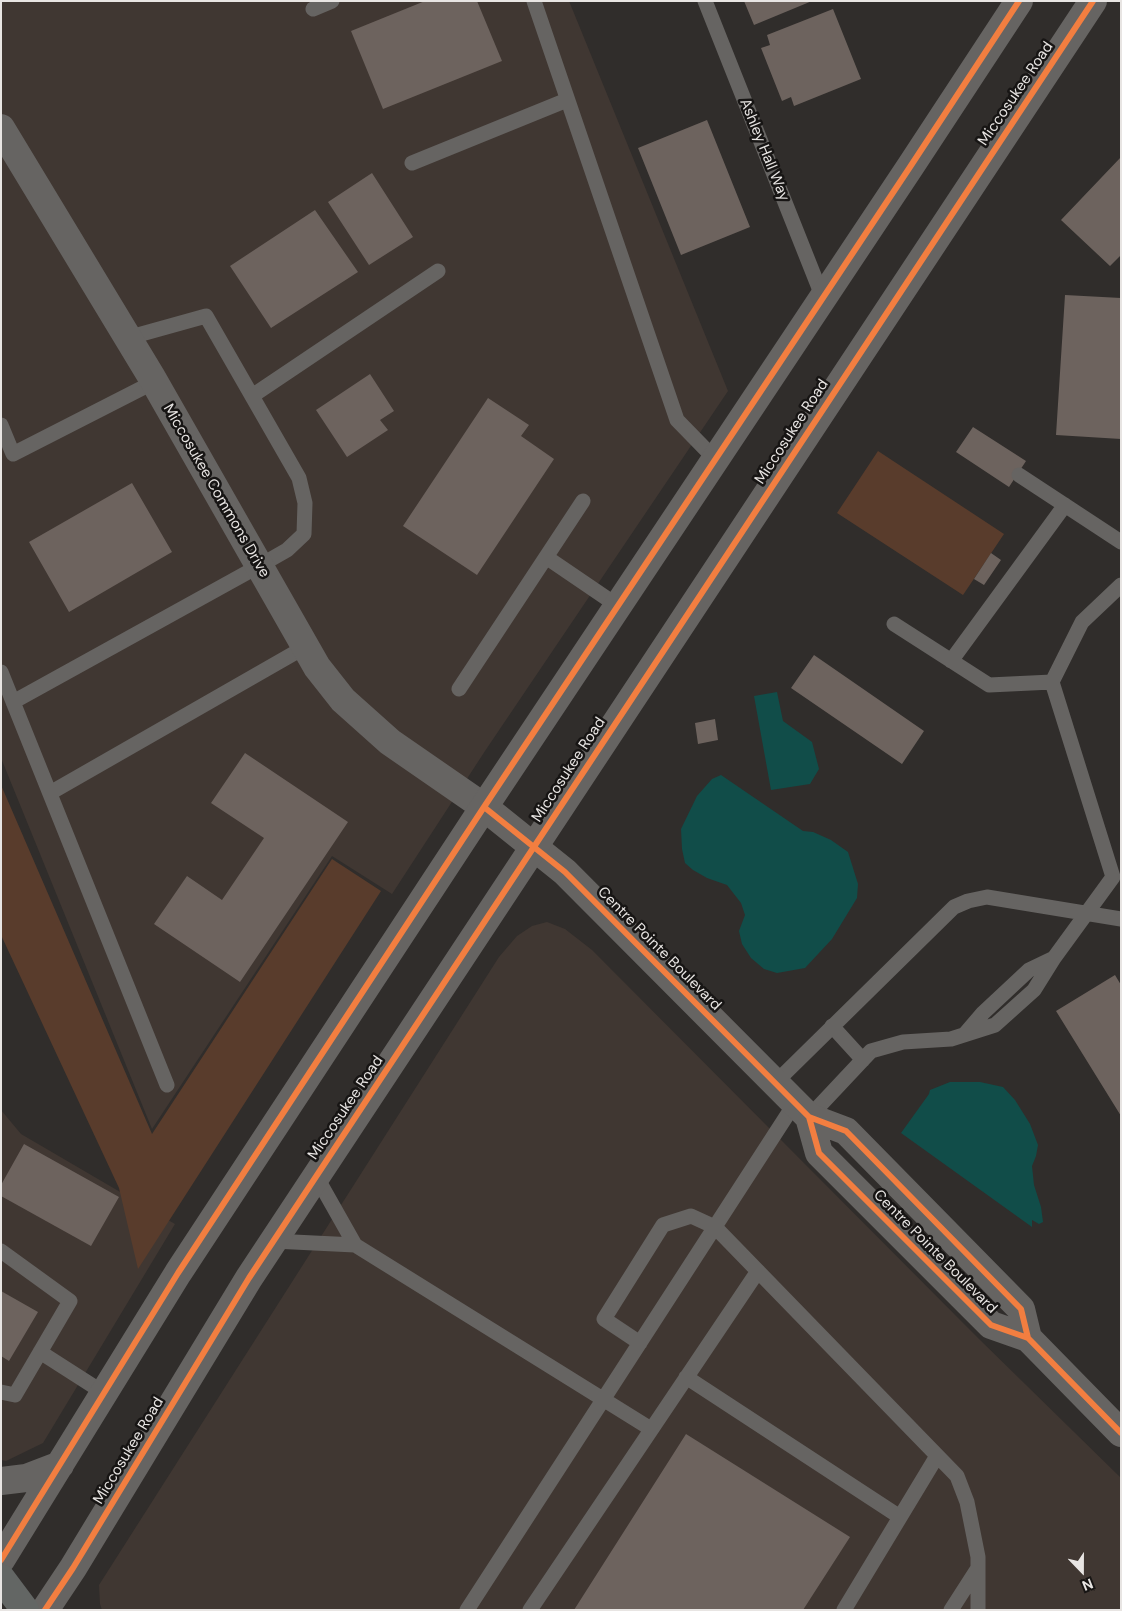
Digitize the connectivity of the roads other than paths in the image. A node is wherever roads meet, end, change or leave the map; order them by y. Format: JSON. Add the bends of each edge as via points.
{"nodes":[{"id":1,"x":332,"y":1,"type":"edge"},
{"id":2,"x":534,"y":1,"type":"edge"},
{"id":3,"x":705,"y":1,"type":"edge"},
{"id":4,"x":1019,"y":1,"type":"edge"},
{"id":5,"x":1093,"y":1,"type":"edge"},
{"id":6,"x":313,"y":9,"type":"dead end"},
{"id":7,"x":568,"y":100,"type":"junction"},
{"id":8,"x":1,"y":128,"type":"edge"},
{"id":9,"x":412,"y":163,"type":"dead end"},
{"id":10,"x":438,"y":272,"type":"dead end"},
{"id":11,"x":823,"y":298,"type":"junction"},
{"id":12,"x":127,"y":338,"type":"junction"},
{"id":13,"x":154,"y":382,"type":"junction"},
{"id":14,"x":252,"y":396,"type":"junction"},
{"id":15,"x":1,"y":425,"type":"edge"},
{"id":16,"x":716,"y":460,"type":"junction"},
{"id":17,"x":1019,"y":475,"type":"dead end"},
{"id":18,"x":583,"y":501,"type":"dead end"},
{"id":19,"x":1064,"y":505,"type":"junction"},
{"id":20,"x":1121,"y":542,"type":"edge"},
{"id":21,"x":546,"y":557,"type":"junction"},
{"id":22,"x":259,"y":566,"type":"junction"},
{"id":23,"x":1121,"y":585,"type":"edge"},
{"id":24,"x":618,"y":606,"type":"junction"},
{"id":25,"x":894,"y":624,"type":"dead end"},
{"id":26,"x":305,"y":647,"type":"junction"},
{"id":27,"x":951,"y":661,"type":"junction"},
{"id":28,"x":1,"y":672,"type":"edge"},
{"id":29,"x":1052,"y":682,"type":"junction"},
{"id":30,"x":459,"y":688,"type":"dead end"},
{"id":31,"x":13,"y":702,"type":"junction"},
{"id":32,"x":50,"y":793,"type":"junction"},
{"id":33,"x":484,"y":807,"type":"junction"},
{"id":34,"x":534,"y":847,"type":"junction"},
{"id":35,"x":1088,"y":914,"type":"junction"},
{"id":36,"x":1121,"y":919,"type":"edge"},
{"id":37,"x":832,"y":1026,"type":"junction"},
{"id":38,"x":863,"y":1060,"type":"junction"},
{"id":39,"x":775,"y":1083,"type":"junction"},
{"id":40,"x":167,"y":1085,"type":"dead end"},
{"id":41,"x":802,"y":1110,"type":"junction"},
{"id":42,"x":316,"y":1176,"type":"junction"},
{"id":43,"x":715,"y":1227,"type":"junction"},
{"id":44,"x":273,"y":1241,"type":"junction"},
{"id":45,"x":355,"y":1245,"type":"junction"},
{"id":46,"x":1,"y":1251,"type":"edge"},
{"id":47,"x":758,"y":1271,"type":"junction"},
{"id":48,"x":640,"y":1343,"type":"junction"},
{"id":49,"x":40,"y":1352,"type":"junction"},
{"id":50,"x":686,"y":1377,"type":"junction"},
{"id":51,"x":1,"y":1392,"type":"edge"},
{"id":52,"x":104,"y":1394,"type":"junction"},
{"id":53,"x":603,"y":1400,"type":"junction"},
{"id":54,"x":651,"y":1430,"type":"junction"},
{"id":55,"x":1121,"y":1433,"type":"edge"},
{"id":56,"x":937,"y":1456,"type":"junction"},
{"id":57,"x":60,"y":1465,"type":"junction"},
{"id":58,"x":1,"y":1481,"type":"edge"},
{"id":59,"x":900,"y":1518,"type":"junction"},
{"id":60,"x":1,"y":1560,"type":"edge"},
{"id":61,"x":978,"y":1568,"type":"junction"},
{"id":62,"x":1,"y":1578,"type":"edge"},
{"id":63,"x":25,"y":1610,"type":"edge"},
{"id":64,"x":44,"y":1610,"type":"edge"},
{"id":65,"x":467,"y":1610,"type":"edge"},
{"id":66,"x":530,"y":1610,"type":"edge"},
{"id":67,"x":844,"y":1610,"type":"edge"},
{"id":68,"x":952,"y":1610,"type":"edge"},
{"id":69,"x":978,"y":1610,"type":"edge"}],
"edges":[{"from":1,"to":6,"type":"lane"},
{"from":2,"to":7,"type":"lane"},
{"from":3,"to":11,"type":"lane","name":"Ashley Hall Way"},
{"from":4,"to":11,"type":"street"},
{"from":5,"to":34,"type":"street","name":"Miccosukee Road"},
{"from":7,"to":9,"type":"lane"},
{"from":7,"to":16,"type":"lane","via":[[677,420]]},
{"from":8,"to":12,"type":"street","name":"Miccosukee Commons Drive"},
{"from":10,"to":14,"type":"lane"},
{"from":11,"to":16,"type":"street"},
{"from":12,"to":13,"type":"street","name":"Miccosukee Commons Drive"},
{"from":12,"to":14,"type":"lane","via":[[206,316]]},
{"from":13,"to":15,"type":"lane","via":[[13,454]]},
{"from":13,"to":22,"type":"street","name":"Miccosukee Commons Drive"},
{"from":14,"to":22,"type":"lane","via":[[299,478],[304,503],[304,534],[287,550]]},
{"from":16,"to":24,"type":"street"},
{"from":17,"to":19,"type":"lane"},
{"from":18,"to":21,"type":"lane"},
{"from":19,"to":20,"type":"lane"},
{"from":19,"to":27,"type":"lane"},
{"from":21,"to":24,"type":"lane"},
{"from":21,"to":30,"type":"lane"},
{"from":22,"to":26,"type":"street","name":"Miccosukee Commons Drive"},
{"from":22,"to":31,"type":"lane"},
{"from":23,"to":29,"type":"lane","via":[[1082,622]]},
{"from":24,"to":33,"type":"street"},
{"from":25,"to":27,"type":"lane"},
{"from":26,"to":32,"type":"lane"},
{"from":26,"to":33,"type":"street","name":"Miccosukee Commons Drive","via":[[343,700],[390,742]]},
{"from":27,"to":29,"type":"lane","via":[[988,685]]},
{"from":28,"to":31,"type":"lane"},
{"from":29,"to":35,"type":"lane","via":[[1113,878]]},
{"from":31,"to":32,"type":"lane"},
{"from":32,"to":40,"type":"lane"},
{"from":33,"to":34,"type":"street","name":"Centre Pointe Boulevard"},
{"from":33,"to":52,"type":"street","via":[[178,1273]]},
{"from":34,"to":39,"type":"street","name":"Centre Pointe Boulevard","via":[[565,872]]},
{"from":34,"to":42,"type":"street","name":"Miccosukee Road"},
{"from":35,"to":36,"type":"lane"},
{"from":35,"to":37,"type":"lane","via":[[987,897],[954,907]]},
{"from":35,"to":38,"type":"lane","via":[[1054,958],[1029,970],[965,1034],[951,1039],[902,1042],[871,1051]]},
{"from":37,"to":38,"type":"lane"},
{"from":37,"to":39,"type":"lane"},
{"from":38,"to":41,"type":"lane"},
{"from":39,"to":41,"type":"street","name":"Centre Pointe Boulevard"},
{"from":41,"to":43,"type":"lane"},
{"from":41,"to":55,"type":"street","name":"Centre Pointe Boulevard","via":[[846,1131],[1021,1309],[1028,1338]]},
{"from":42,"to":44,"type":"street","name":"Miccosukee Road"},
{"from":42,"to":45,"type":"lane"},
{"from":43,"to":47,"type":"lane"},
{"from":43,"to":48,"type":"lane"},
{"from":43,"to":48,"type":"lane","via":[[691,1216],[663,1225],[604,1319]]},
{"from":44,"to":45,"type":"lane"},
{"from":44,"to":64,"type":"street","name":"Miccosukee Road"},
{"from":45,"to":53,"type":"lane"},
{"from":46,"to":49,"type":"lane","via":[[70,1301]]},
{"from":47,"to":50,"type":"lane"},
{"from":47,"to":56,"type":"lane"},
{"from":48,"to":53,"type":"lane"},
{"from":49,"to":51,"type":"lane","via":[[15,1395]]},
{"from":49,"to":52,"type":"lane"},
{"from":50,"to":54,"type":"lane"},
{"from":50,"to":59,"type":"lane"},
{"from":52,"to":57,"type":"street"},
{"from":53,"to":54,"type":"lane"},
{"from":53,"to":65,"type":"lane"},
{"from":54,"to":66,"type":"lane"},
{"from":56,"to":59,"type":"lane"},
{"from":56,"to":61,"type":"lane","via":[[957,1476],[967,1502]]},
{"from":57,"to":58,"type":"street","via":[[26,1478]]},
{"from":57,"to":60,"type":"street"},
{"from":59,"to":67,"type":"lane"},
{"from":61,"to":68,"type":"lane"},
{"from":61,"to":69,"type":"lane"},
{"from":62,"to":63,"type":"main road"}]}
